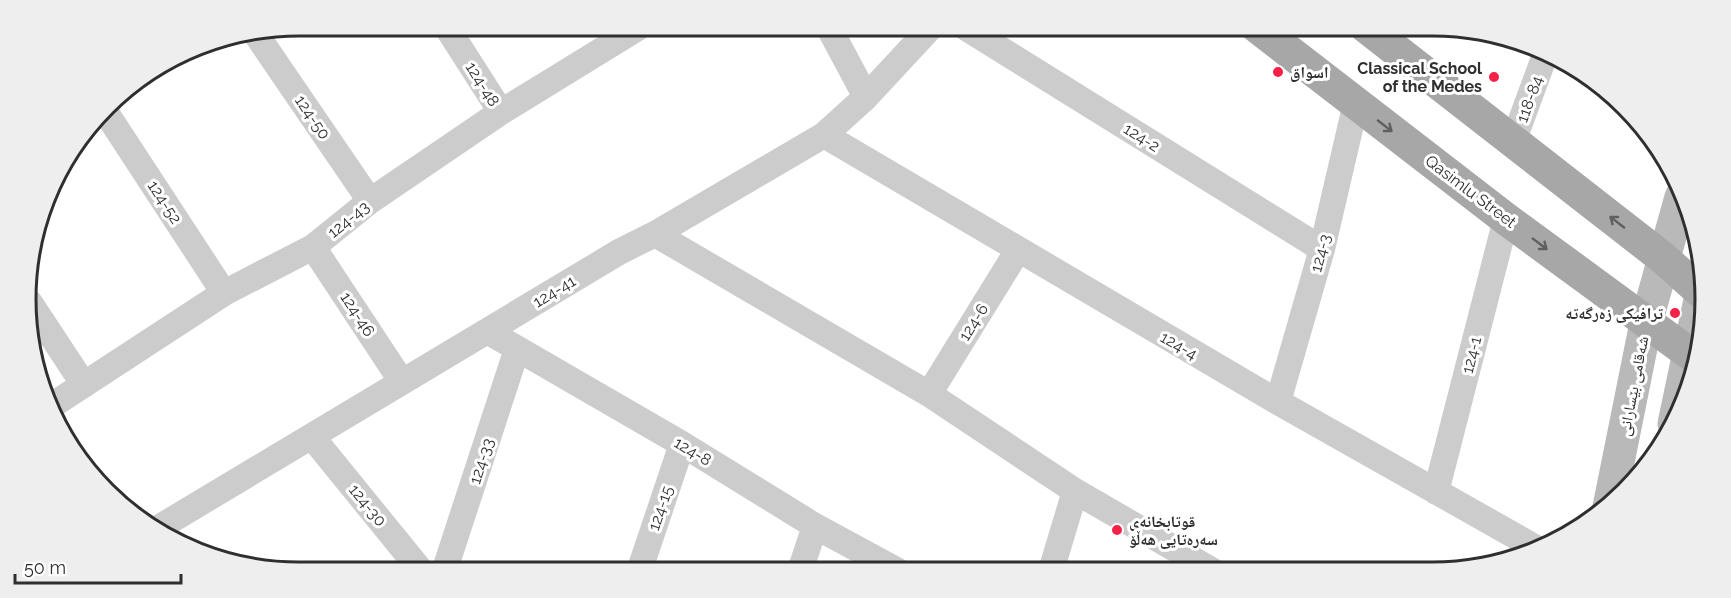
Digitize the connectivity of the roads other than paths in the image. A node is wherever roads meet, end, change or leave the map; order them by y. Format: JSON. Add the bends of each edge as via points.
{"nodes":[{"id":1,"x":452,"y":36,"type":"edge"},
{"id":2,"x":625,"y":36,"type":"edge"},
{"id":3,"x":833,"y":36,"type":"edge"},
{"id":4,"x":923,"y":36,"type":"edge"},
{"id":5,"x":979,"y":36,"type":"edge"},
{"id":6,"x":1269,"y":36,"type":"edge"},
{"id":7,"x":1378,"y":36,"type":"edge"},
{"id":8,"x":259,"y":39,"type":"edge"},
{"id":9,"x":1543,"y":61,"type":"edge"},
{"id":10,"x":866,"y":97,"type":"junction"},
{"id":11,"x":1356,"y":103,"type":"junction"},
{"id":12,"x":501,"y":112,"type":"junction"},
{"id":13,"x":109,"y":117,"type":"edge"},
{"id":14,"x":824,"y":135,"type":"junction"},
{"id":15,"x":1513,"y":142,"type":"junction"},
{"id":16,"x":370,"y":201,"type":"junction"},
{"id":17,"x":1678,"y":205,"type":"edge"},
{"id":18,"x":1506,"y":219,"type":"junction"},
{"id":19,"x":655,"y":234,"type":"junction"},
{"id":20,"x":314,"y":246,"type":"junction"},
{"id":21,"x":1322,"y":249,"type":"junction"},
{"id":22,"x":1018,"y":250,"type":"junction"},
{"id":23,"x":1663,"y":258,"type":"junction"},
{"id":24,"x":1694,"y":287,"type":"edge"},
{"id":25,"x":224,"y":293,"type":"junction"},
{"id":26,"x":37,"y":313,"type":"edge"},
{"id":27,"x":1646,"y":323,"type":"junction"},
{"id":28,"x":487,"y":331,"type":"junction"},
{"id":29,"x":517,"y":349,"type":"junction"},
{"id":30,"x":1689,"y":353,"type":"edge"},
{"id":31,"x":402,"y":382,"type":"junction"},
{"id":32,"x":84,"y":385,"type":"junction"},
{"id":33,"x":929,"y":394,"type":"junction"},
{"id":34,"x":57,"y":402,"type":"edge"},
{"id":35,"x":1278,"y":402,"type":"junction"},
{"id":36,"x":313,"y":438,"type":"junction"},
{"id":37,"x":682,"y":444,"type":"junction"},
{"id":38,"x":1612,"y":490,"type":"edge"},
{"id":39,"x":1075,"y":491,"type":"junction"},
{"id":40,"x":1436,"y":492,"type":"junction"},
{"id":41,"x":164,"y":525,"type":"edge"},
{"id":42,"x":815,"y":526,"type":"junction"},
{"id":43,"x":1528,"y":544,"type":"edge"},
{"id":44,"x":414,"y":562,"type":"edge"},
{"id":45,"x":447,"y":562,"type":"edge"},
{"id":46,"x":642,"y":562,"type":"edge"},
{"id":47,"x":803,"y":562,"type":"edge"},
{"id":48,"x":881,"y":562,"type":"edge"},
{"id":49,"x":1054,"y":562,"type":"edge"},
{"id":50,"x":1197,"y":562,"type":"edge"}],
"edges":[{"from":1,"to":12,"type":"street","name":"124-48"},
{"from":2,"to":12,"type":"street","name":"124-43"},
{"from":3,"to":10,"type":"street"},
{"from":4,"to":10,"type":"street","name":"124-41"},
{"from":5,"to":21,"type":"street","name":"124-2"},
{"from":6,"to":11,"type":"main road","name":"Qasimlu Street"},
{"from":7,"to":15,"type":"main road"},
{"from":8,"to":16,"type":"street","name":"124-50"},
{"from":9,"to":15,"type":"street","name":"118-84"},
{"from":10,"to":14,"type":"street","name":"124-41"},
{"from":11,"to":18,"type":"main road","name":"Qasimlu Street","one_way":true},
{"from":11,"to":21,"type":"street","name":"124-3"},
{"from":12,"to":16,"type":"street","name":"124-43"},
{"from":13,"to":25,"type":"street","name":"124-52"},
{"from":14,"to":19,"type":"street","name":"124-41"},
{"from":14,"to":22,"type":"street","name":"124-4"},
{"from":23,"to":15,"type":"main road","one_way":true},
{"from":16,"to":20,"type":"street","name":"124-43"},
{"from":17,"to":23,"type":"main road","name":"شەقامی بێسارانی"},
{"from":18,"to":27,"type":"main road","name":"Qasimlu Street","one_way":true},
{"from":18,"to":40,"type":"street","name":"124-1"},
{"from":19,"to":28,"type":"street","name":"124-41"},
{"from":19,"to":33,"type":"street"},
{"from":20,"to":25,"type":"street","name":"124-43"},
{"from":20,"to":31,"type":"street","name":"124-46"},
{"from":21,"to":35,"type":"street","name":"124-3"},
{"from":22,"to":33,"type":"street","name":"124-6"},
{"from":22,"to":35,"type":"street","name":"124-4"},
{"from":23,"to":24,"type":"main road"},
{"from":23,"to":27,"type":"main road","name":"شەقامی بێسارانی"},
{"from":25,"to":32,"type":"street","name":"124-43"},
{"from":26,"to":32,"type":"street"},
{"from":27,"to":30,"type":"main road","name":"Qasimlu Street"},
{"from":27,"to":38,"type":"main road","name":"شەقامی بێسارانی"},
{"from":28,"to":29,"type":"street","name":"124-8"},
{"from":28,"to":31,"type":"street","name":"124-41"},
{"from":29,"to":37,"type":"street","name":"124-8"},
{"from":29,"to":45,"type":"street","name":"124-33"},
{"from":31,"to":36,"type":"street","name":"124-41"},
{"from":32,"to":34,"type":"street","name":"124-43"},
{"from":33,"to":39,"type":"street"},
{"from":35,"to":40,"type":"street","name":"124-4"},
{"from":36,"to":41,"type":"street","name":"124-41"},
{"from":36,"to":44,"type":"street","name":"124-30"},
{"from":37,"to":42,"type":"street","name":"124-8"},
{"from":37,"to":46,"type":"street","name":"124-15"},
{"from":39,"to":49,"type":"street"},
{"from":39,"to":50,"type":"street"},
{"from":40,"to":43,"type":"street","name":"124-4"},
{"from":42,"to":47,"type":"street"},
{"from":42,"to":48,"type":"street","name":"124-8"}]}
